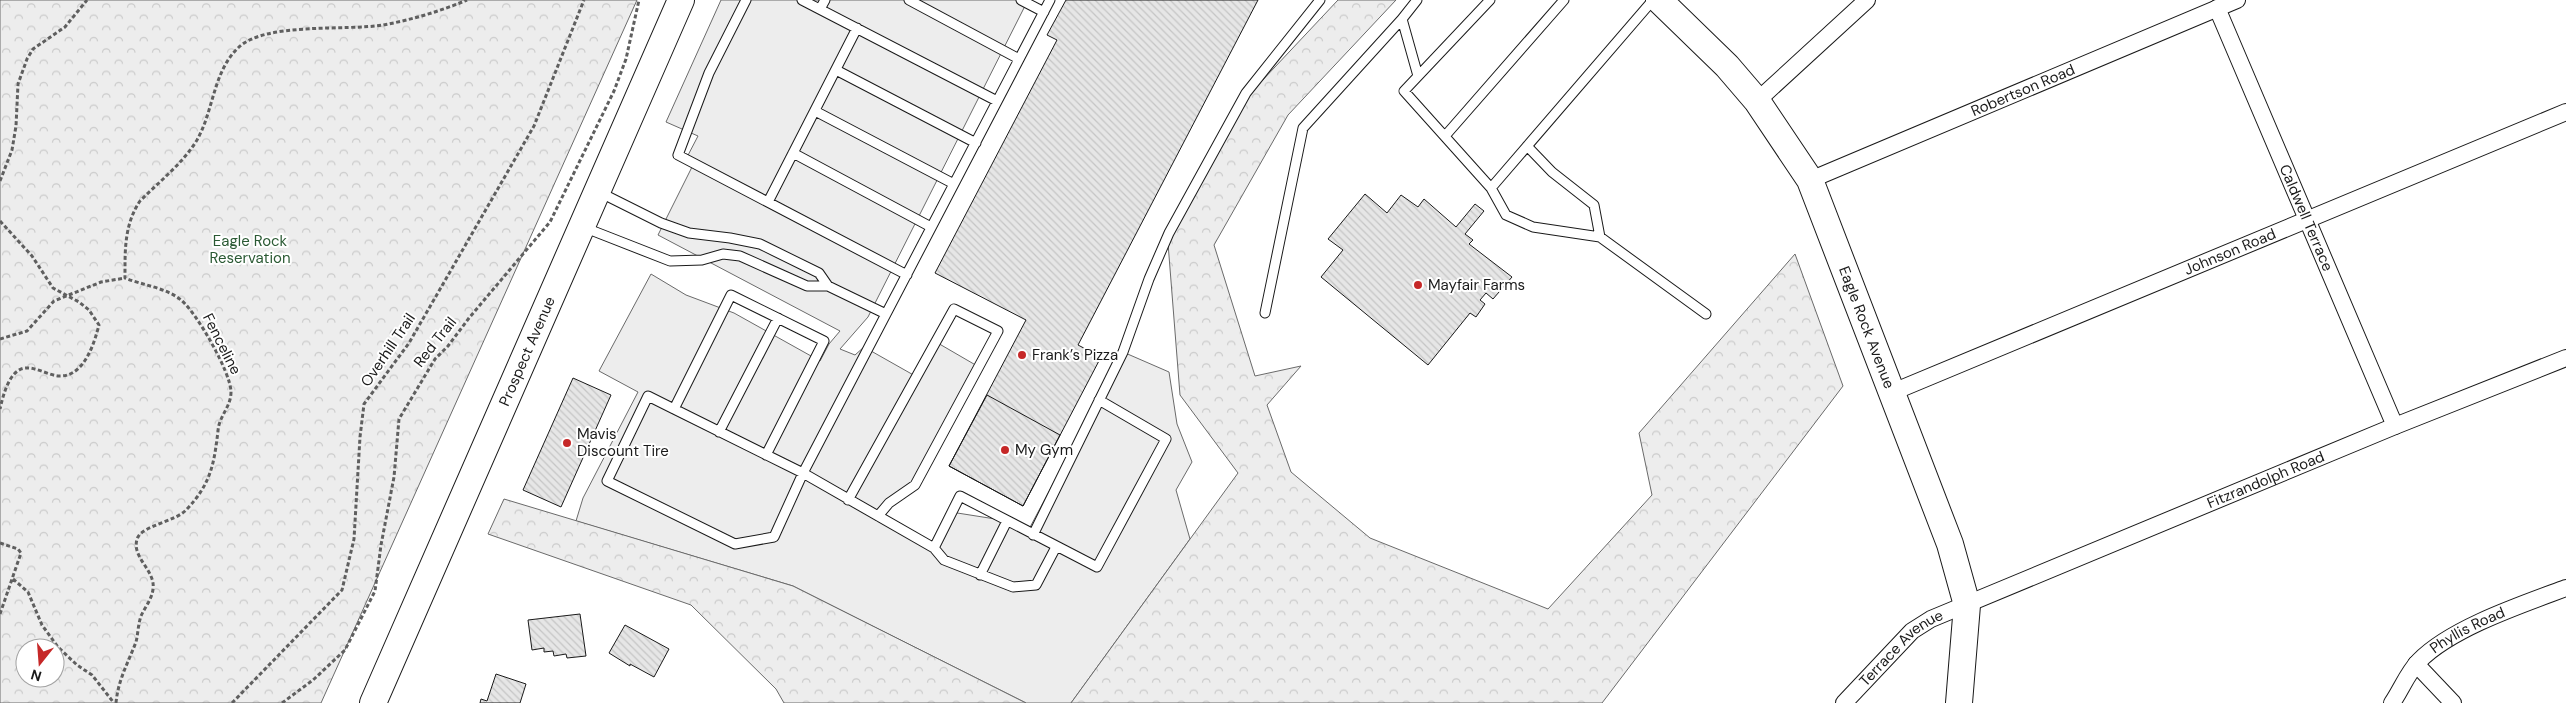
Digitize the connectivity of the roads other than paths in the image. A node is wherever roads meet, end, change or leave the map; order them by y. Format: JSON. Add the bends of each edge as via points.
{"nodes":[{"id":1,"x":681,"y":0,"type":"edge"},
{"id":2,"x":746,"y":0,"type":"edge"},
{"id":3,"x":802,"y":0,"type":"edge"},
{"id":4,"x":825,"y":0,"type":"edge"},
{"id":5,"x":909,"y":0,"type":"edge"},
{"id":6,"x":1022,"y":0,"type":"edge"},
{"id":7,"x":1050,"y":0,"type":"edge"},
{"id":8,"x":1320,"y":0,"type":"edge"},
{"id":9,"x":1417,"y":0,"type":"edge"},
{"id":10,"x":1490,"y":0,"type":"edge"},
{"id":11,"x":1564,"y":0,"type":"edge"},
{"id":12,"x":1653,"y":0,"type":"edge"},
{"id":13,"x":1659,"y":0,"type":"edge"},
{"id":14,"x":1867,"y":0,"type":"edge"},
{"id":15,"x":2238,"y":0,"type":"edge"},
{"id":16,"x":2217,"y":8,"type":"junction"},
{"id":17,"x":820,"y":9,"type":"junction"},
{"id":18,"x":1044,"y":12,"type":"junction"},
{"id":19,"x":1402,"y":19,"type":"junction"},
{"id":20,"x":857,"y":28,"type":"junction"},
{"id":21,"x":1019,"y":59,"type":"junction"},
{"id":22,"x":836,"y":70,"type":"junction"},
{"id":23,"x":1418,"y":76,"type":"junction"},
{"id":24,"x":997,"y":100,"type":"junction"},
{"id":25,"x":1757,"y":101,"type":"junction"},
{"id":26,"x":815,"y":110,"type":"junction"},
{"id":27,"x":2566,"y":112,"type":"edge"},
{"id":28,"x":1445,"y":136,"type":"junction"},
{"id":29,"x":976,"y":144,"type":"junction"},
{"id":30,"x":1527,"y":146,"type":"junction"},
{"id":31,"x":792,"y":153,"type":"junction"},
{"id":32,"x":1810,"y":180,"type":"junction"},
{"id":33,"x":954,"y":184,"type":"junction"},
{"id":34,"x":1491,"y":188,"type":"junction"},
{"id":35,"x":597,"y":192,"type":"junction"},
{"id":36,"x":768,"y":202,"type":"junction"},
{"id":37,"x":2306,"y":218,"type":"junction"},
{"id":38,"x":582,"y":227,"type":"junction"},
{"id":39,"x":931,"y":227,"type":"junction"},
{"id":40,"x":1600,"y":237,"type":"junction"},
{"id":41,"x":907,"y":275,"type":"junction"},
{"id":42,"x":828,"y":286,"type":"junction"},
{"id":43,"x":886,"y":314,"type":"junction"},
{"id":44,"x":1265,"y":314,"type":"dead end"},
{"id":45,"x":1706,"y":314,"type":"dead end"},
{"id":46,"x":778,"y":318,"type":"junction"},
{"id":47,"x":2566,"y":358,"type":"edge"},
{"id":48,"x":1893,"y":392,"type":"junction"},
{"id":49,"x":1099,"y":400,"type":"junction"},
{"id":50,"x":674,"y":409,"type":"junction"},
{"id":51,"x":2395,"y":426,"type":"junction"},
{"id":52,"x":719,"y":432,"type":"junction"},
{"id":53,"x":766,"y":455,"type":"junction"},
{"id":54,"x":803,"y":473,"type":"junction"},
{"id":55,"x":848,"y":500,"type":"junction"},
{"id":56,"x":878,"y":516,"type":"junction"},
{"id":57,"x":1007,"y":521,"type":"junction"},
{"id":58,"x":1033,"y":535,"type":"junction"},
{"id":59,"x":1056,"y":547,"type":"junction"},
{"id":60,"x":934,"y":548,"type":"junction"},
{"id":61,"x":980,"y":575,"type":"junction"},
{"id":62,"x":2566,"y":588,"type":"edge"},
{"id":63,"x":1967,"y":605,"type":"junction"},
{"id":64,"x":2416,"y":664,"type":"junction"},
{"id":65,"x":373,"y":703,"type":"edge"},
{"id":66,"x":1844,"y":703,"type":"edge"},
{"id":67,"x":1960,"y":703,"type":"edge"},
{"id":68,"x":2392,"y":703,"type":"edge"},
{"id":69,"x":2453,"y":703,"type":"edge"}],
"edges":[{"from":1,"to":35,"type":"main road","name":"Prospect Avenue"},
{"from":2,"to":36,"type":"lane","via":[[709,73],[678,154]]},
{"from":3,"to":17,"type":"lane"},
{"from":4,"to":17,"type":"lane"},
{"from":5,"to":21,"type":"lane"},
{"from":6,"to":18,"type":"lane"},
{"from":7,"to":18,"type":"lane"},
{"from":8,"to":49,"type":"lane","via":[[1246,93],[1179,216],[1149,279],[1123,352]]},
{"from":9,"to":19,"type":"lane"},
{"from":10,"to":23,"type":"lane"},
{"from":11,"to":28,"type":"lane"},
{"from":12,"to":30,"type":"lane"},
{"from":13,"to":25,"type":"main road","name":"Eagle Rock Avenue","via":[[1727,66]]},
{"from":14,"to":25,"type":"street"},
{"from":15,"to":16,"type":"street","name":"Robertson Road"},
{"from":16,"to":32,"type":"street","name":"Robertson Road"},
{"from":16,"to":37,"type":"street","name":"Caldwell Terrace"},
{"from":17,"to":20,"type":"lane"},
{"from":18,"to":21,"type":"lane"},
{"from":19,"to":23,"type":"lane"},
{"from":19,"to":44,"type":"lane","via":[[1303,128]]},
{"from":20,"to":22,"type":"lane"},
{"from":20,"to":24,"type":"lane"},
{"from":21,"to":24,"type":"lane"},
{"from":22,"to":26,"type":"lane"},
{"from":22,"to":29,"type":"lane"},
{"from":23,"to":28,"type":"lane","via":[[1404,91]]},
{"from":24,"to":29,"type":"lane"},
{"from":25,"to":32,"type":"main road","name":"Eagle Rock Avenue"},
{"from":26,"to":31,"type":"lane"},
{"from":26,"to":33,"type":"lane"},
{"from":27,"to":37,"type":"street","name":"Johnson Road"},
{"from":28,"to":34,"type":"lane"},
{"from":29,"to":33,"type":"lane"},
{"from":30,"to":34,"type":"lane"},
{"from":30,"to":40,"type":"lane","via":[[1552,172],[1594,205]]},
{"from":31,"to":36,"type":"lane"},
{"from":31,"to":39,"type":"lane"},
{"from":32,"to":48,"type":"main road","name":"Eagle Rock Avenue"},
{"from":33,"to":39,"type":"lane"},
{"from":34,"to":40,"type":"lane","via":[[1506,214],[1533,227]]},
{"from":35,"to":38,"type":"main road","name":"Prospect Avenue"},
{"from":35,"to":42,"type":"lane","via":[[689,233],[760,244],[819,273]]},
{"from":36,"to":41,"type":"lane"},
{"from":37,"to":48,"type":"street","name":"Johnson Road"},
{"from":37,"to":51,"type":"street","name":"Caldwell Terrace"},
{"from":38,"to":42,"type":"lane","via":[[670,261],[702,260],[723,254],[740,256],[808,286]]},
{"from":38,"to":65,"type":"main road","name":"Prospect Avenue"},
{"from":39,"to":41,"type":"lane"},
{"from":40,"to":45,"type":"lane"},
{"from":41,"to":43,"type":"lane"},
{"from":42,"to":43,"type":"lane"},
{"from":43,"to":54,"type":"lane"},
{"from":46,"to":50,"type":"lane","via":[[730,295]]},
{"from":46,"to":52,"type":"lane"},
{"from":46,"to":53,"type":"lane","via":[[824,341]]},
{"from":47,"to":51,"type":"street","name":"Fitzrandolph Road"},
{"from":48,"to":63,"type":"main road","name":"Eagle Rock Avenue","via":[[1950,544]]},
{"from":49,"to":58,"type":"lane"},
{"from":49,"to":59,"type":"lane","via":[[1166,439],[1097,567]]},
{"from":50,"to":52,"type":"lane"},
{"from":50,"to":54,"type":"lane","via":[[648,396],[607,481],[735,544],[774,537]]},
{"from":51,"to":63,"type":"street","name":"Fitzrandolph Road"},
{"from":52,"to":53,"type":"lane"},
{"from":53,"to":54,"type":"lane"},
{"from":54,"to":55,"type":"lane"},
{"from":55,"to":56,"type":"lane"},
{"from":55,"to":56,"type":"lane","via":[[954,309],[998,331],[915,486],[888,503]]},
{"from":56,"to":60,"type":"lane"},
{"from":57,"to":58,"type":"lane"},
{"from":57,"to":60,"type":"lane","via":[[960,496]]},
{"from":57,"to":61,"type":"lane"},
{"from":58,"to":59,"type":"lane"},
{"from":59,"to":61,"type":"lane","via":[[1036,585],[1013,587]]},
{"from":60,"to":61,"type":"lane","via":[[944,560]]},
{"from":62,"to":64,"type":"street","name":"Phyllis Road","via":[[2505,610],[2437,646]]},
{"from":63,"to":66,"type":"street","name":"Terrace Avenue","via":[[1931,619],[1912,631]]},
{"from":63,"to":67,"type":"main road","name":"Eagle Rock Avenue"},
{"from":64,"to":68,"type":"street","name":"Phyllis Road"},
{"from":64,"to":69,"type":"street"}]}
